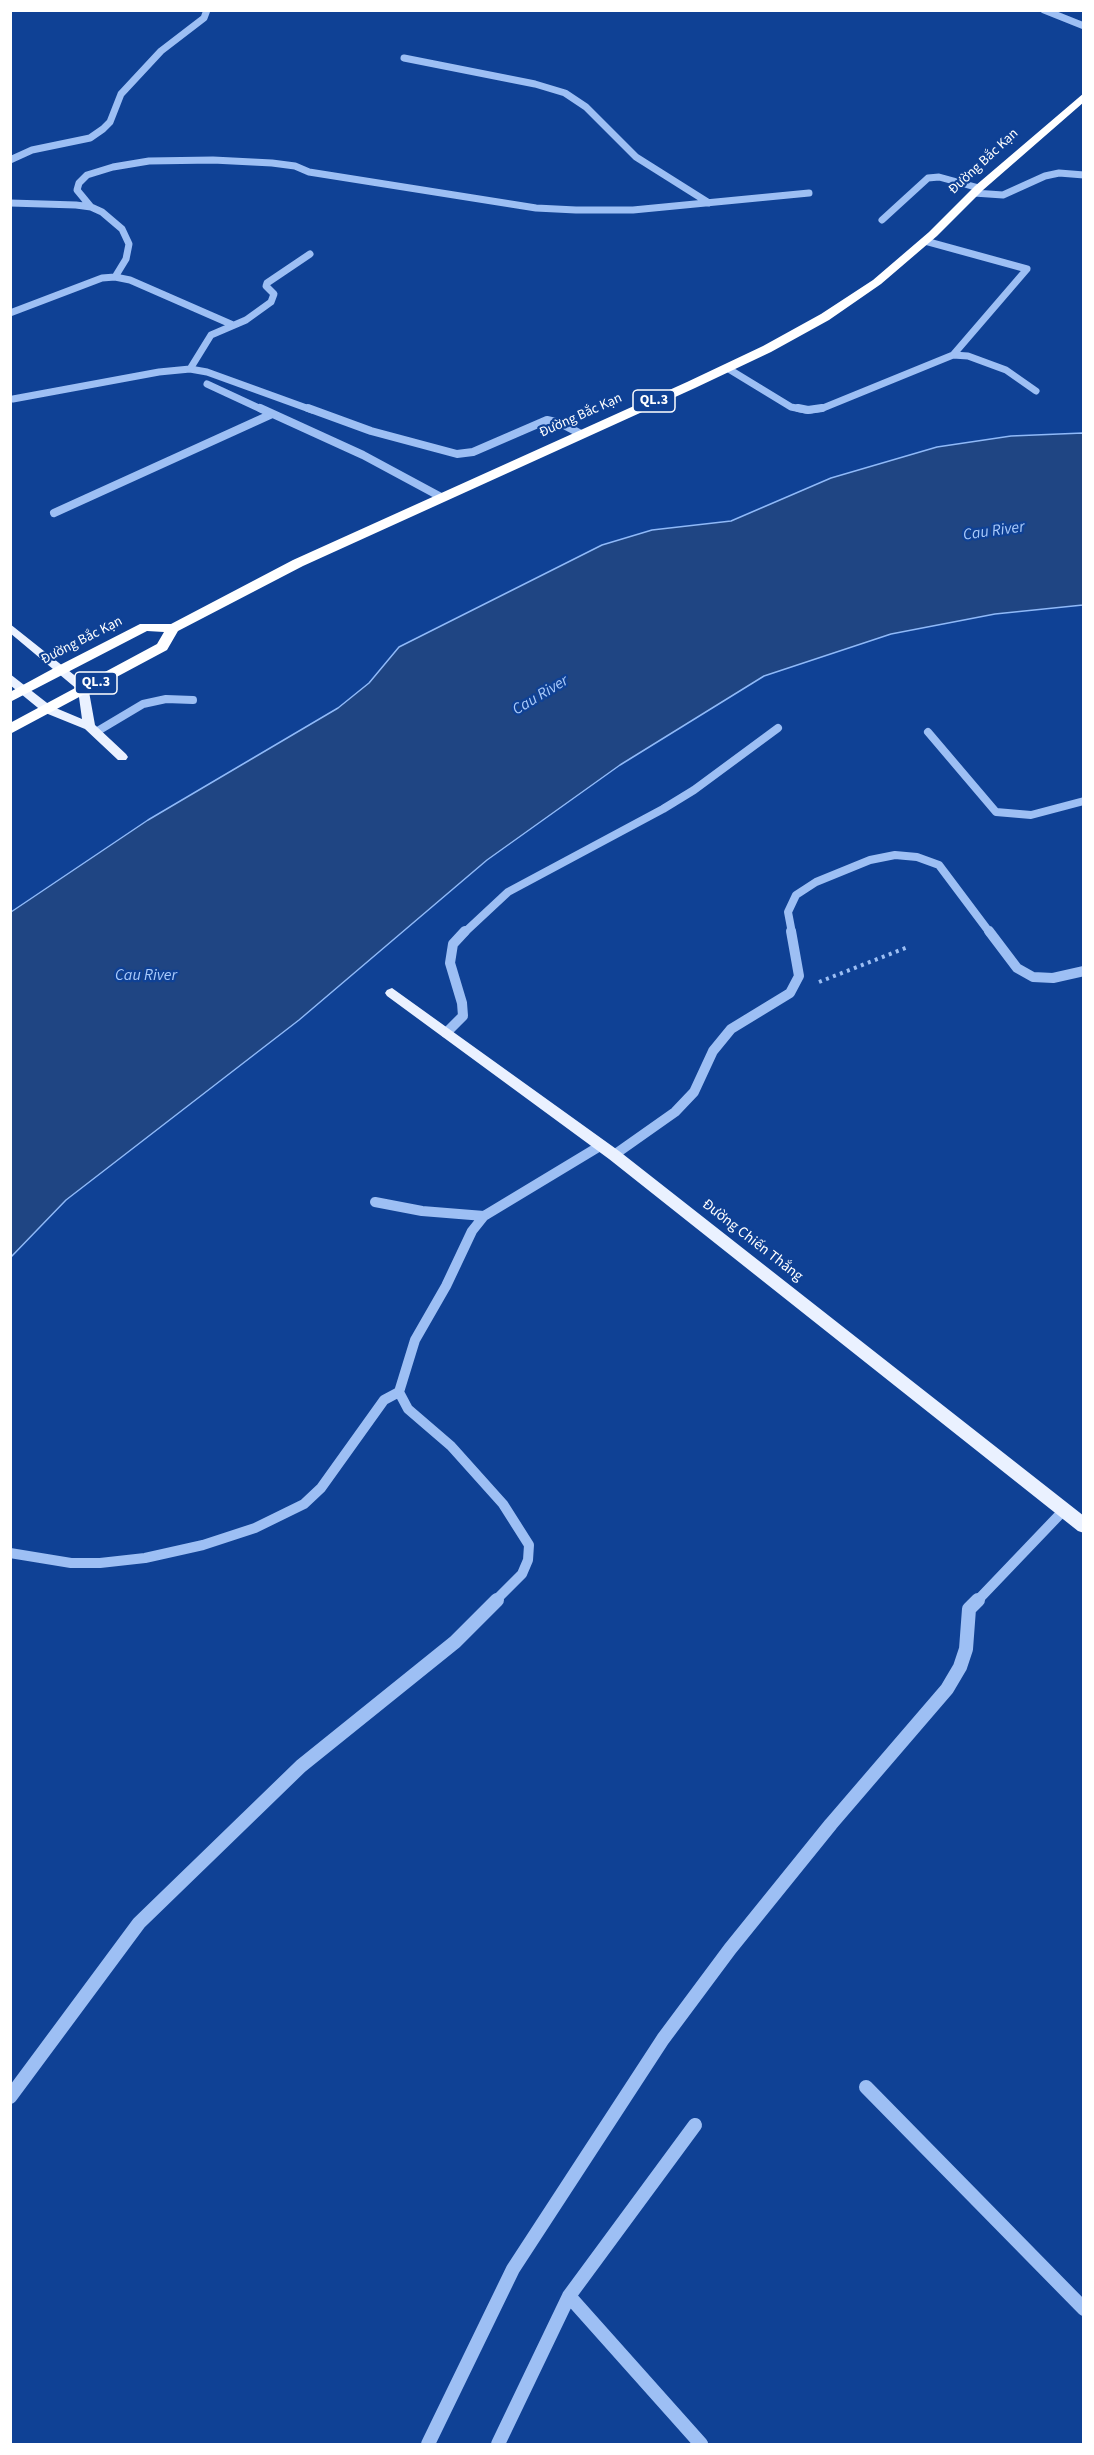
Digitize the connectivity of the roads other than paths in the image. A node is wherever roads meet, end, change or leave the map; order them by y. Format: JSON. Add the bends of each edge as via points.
{"nodes":[{"id":1,"x":207,"y":10,"type":"edge"},
{"id":2,"x":1044,"y":10,"type":"edge"},
{"id":3,"x":1083,"y":26,"type":"edge"},
{"id":4,"x":404,"y":58,"type":"dead end"},
{"id":5,"x":1083,"y":96,"type":"edge"},
{"id":6,"x":10,"y":160,"type":"edge"},
{"id":7,"x":1083,"y":175,"type":"edge"},
{"id":8,"x":977,"y":191,"type":"junction"},
{"id":9,"x":810,"y":193,"type":"dead end"},
{"id":10,"x":10,"y":203,"type":"edge"},
{"id":11,"x":709,"y":203,"type":"junction"},
{"id":12,"x":91,"y":207,"type":"junction"},
{"id":13,"x":882,"y":220,"type":"dead end"},
{"id":14,"x":925,"y":241,"type":"junction"},
{"id":15,"x":310,"y":254,"type":"dead end"},
{"id":16,"x":116,"y":277,"type":"junction"},
{"id":17,"x":10,"y":313,"type":"edge"},
{"id":18,"x":233,"y":324,"type":"junction"},
{"id":19,"x":953,"y":355,"type":"junction"},
{"id":20,"x":727,"y":368,"type":"junction"},
{"id":21,"x":190,"y":369,"type":"junction"},
{"id":22,"x":207,"y":384,"type":"dead end"},
{"id":23,"x":1036,"y":391,"type":"dead end"},
{"id":24,"x":13,"y":399,"type":"dead end"},
{"id":25,"x":272,"y":414,"type":"junction"},
{"id":26,"x":581,"y":434,"type":"junction"},
{"id":27,"x":441,"y":498,"type":"junction"},
{"id":28,"x":54,"y":513,"type":"dead end"},
{"id":29,"x":10,"y":627,"type":"edge"},
{"id":30,"x":173,"y":628,"type":"junction"},
{"id":31,"x":61,"y":670,"type":"junction"},
{"id":32,"x":10,"y":678,"type":"edge"},
{"id":33,"x":84,"y":689,"type":"junction"},
{"id":34,"x":24,"y":691,"type":"junction"},
{"id":35,"x":10,"y":698,"type":"edge"},
{"id":36,"x":193,"y":700,"type":"dead end"},
{"id":37,"x":46,"y":709,"type":"junction"},
{"id":38,"x":778,"y":728,"type":"dead end"},
{"id":39,"x":10,"y":729,"type":"edge"},
{"id":40,"x":93,"y":729,"type":"junction"},
{"id":41,"x":928,"y":732,"type":"dead end"},
{"id":42,"x":122,"y":757,"type":"dead end"},
{"id":43,"x":1083,"y":801,"type":"edge"},
{"id":44,"x":1083,"y":970,"type":"edge"},
{"id":45,"x":392,"y":993,"type":"dead end"},
{"id":46,"x":447,"y":1033,"type":"junction"},
{"id":47,"x":600,"y":1146,"type":"junction"},
{"id":48,"x":614,"y":1155,"type":"junction"},
{"id":49,"x":375,"y":1202,"type":"dead end"},
{"id":50,"x":484,"y":1216,"type":"junction"},
{"id":51,"x":399,"y":1392,"type":"junction"},
{"id":52,"x":1064,"y":1510,"type":"junction"},
{"id":53,"x":1083,"y":1526,"type":"edge"},
{"id":54,"x":10,"y":1553,"type":"edge"},
{"id":55,"x":866,"y":2087,"type":"dead end"},
{"id":56,"x":10,"y":2097,"type":"edge"},
{"id":57,"x":695,"y":2125,"type":"dead end"},
{"id":58,"x":569,"y":2296,"type":"junction"},
{"id":59,"x":1083,"y":2309,"type":"edge"},
{"id":60,"x":428,"y":2445,"type":"edge"},
{"id":61,"x":498,"y":2445,"type":"edge"},
{"id":62,"x":701,"y":2445,"type":"edge"}],
"edges":[{"from":1,"to":6,"type":"street","via":[[204,18],[161,51],[121,94],[110,122],[103,129],[90,138],[32,150]]},
{"from":2,"to":3,"type":"street"},
{"from":4,"to":11,"type":"street","via":[[565,93],[586,107],[636,157]]},
{"from":5,"to":8,"type":"highway","name":"Đường Bắc Kạn","number":"QL.3"},
{"from":7,"to":8,"type":"street","via":[[1045,176],[1004,195]]},
{"from":8,"to":13,"type":"street","via":[[939,177],[928,178]]},
{"from":8,"to":14,"type":"highway","name":"Đường Bắc Kạn","number":"QL.3"},
{"from":9,"to":11,"type":"street"},
{"from":10,"to":12,"type":"street"},
{"from":11,"to":12,"type":"street","via":[[633,210],[536,208],[309,172],[295,166],[213,160],[149,161],[87,174],[77,190]]},
{"from":12,"to":16,"type":"street","via":[[122,229],[129,244]]},
{"from":14,"to":19,"type":"street","via":[[1027,269]]},
{"from":14,"to":20,"type":"highway","name":"Đường Bắc Kạn","number":"QL.3","via":[[877,282],[825,317]]},
{"from":15,"to":18,"type":"street","via":[[267,283],[274,294],[271,302],[246,320]]},
{"from":16,"to":17,"type":"street","via":[[102,278]]},
{"from":16,"to":18,"type":"street"},
{"from":18,"to":21,"type":"street","via":[[211,335]]},
{"from":19,"to":20,"type":"street","via":[[823,408],[808,410],[791,407]]},
{"from":19,"to":23,"type":"street","via":[[1006,370]]},
{"from":20,"to":26,"type":"highway","name":"Đường Bắc Kạn","number":"QL.3"},
{"from":21,"to":24,"type":"street"},
{"from":21,"to":26,"type":"street","via":[[371,431],[457,454],[473,452],[547,420]]},
{"from":22,"to":25,"type":"street"},
{"from":25,"to":27,"type":"street","via":[[363,455]]},
{"from":25,"to":28,"type":"street"},
{"from":26,"to":27,"type":"highway","name":"Đường Bắc Kạn","number":"QL.3"},
{"from":27,"to":30,"type":"highway","name":"Đường Bắc Kạn","number":"QL.3","via":[[298,563]]},
{"from":29,"to":31,"type":"main road"},
{"from":30,"to":31,"type":"highway","name":"Đường Bắc Kạn","number":"QL.3","via":[[145,627]]},
{"from":30,"to":33,"type":"highway","name":"Đường Bắc Kạn","number":"QL.3","via":[[162,647]]},
{"from":31,"to":33,"type":"main road"},
{"from":31,"to":34,"type":"highway","name":"Đường Bắc Kạn","number":"QL.3"},
{"from":32,"to":34,"type":"main road"},
{"from":33,"to":37,"type":"highway","name":"Đường Bắc Kạn","number":"QL.3"},
{"from":33,"to":40,"type":"main road"},
{"from":34,"to":35,"type":"highway","name":"Đường Bắc Kạn","number":"QL.3"},
{"from":34,"to":37,"type":"main road"},
{"from":36,"to":40,"type":"street","via":[[166,699],[143,704]]},
{"from":37,"to":39,"type":"highway","name":"Đường Bắc Kạn","number":"QL.3"},
{"from":37,"to":40,"type":"main road"},
{"from":38,"to":46,"type":"street","via":[[679,800],[508,892],[467,929],[453,944],[450,963],[463,1016]]},
{"from":40,"to":42,"type":"main road"},
{"from":41,"to":43,"type":"street","via":[[996,812],[1031,815]]},
{"from":44,"to":48,"type":"street","via":[[1053,978],[1033,977],[1017,968],[939,865],[895,855],[870,860],[816,882],[796,895],[788,912],[799,976],[790,993],[731,1029],[713,1051],[694,1092],[675,1112]]},
{"from":45,"to":46,"type":"main road","name":"Đường Chiến Thắng"},
{"from":46,"to":47,"type":"main road","name":"Đường Chiến Thắng"},
{"from":47,"to":48,"type":"main road","name":"Đường Chiến Thắng"},
{"from":47,"to":50,"type":"street"},
{"from":48,"to":52,"type":"main road","name":"Đường Chiến Thắng"},
{"from":49,"to":50,"type":"street"},
{"from":50,"to":51,"type":"street","via":[[472,1231],[415,1340]]},
{"from":51,"to":54,"type":"street","via":[[384,1400],[321,1488],[304,1504],[255,1528],[203,1545],[100,1563],[71,1563]]},
{"from":51,"to":56,"type":"street","via":[[408,1409],[451,1446],[503,1504],[529,1545],[522,1574],[455,1642],[301,1766],[139,1923]]},
{"from":52,"to":53,"type":"main road","name":"Đường Chiến Thắng"},
{"from":52,"to":60,"type":"street","via":[[969,1609],[966,1649],[948,1689],[824,1833],[663,2039],[513,2269]]},
{"from":55,"to":59,"type":"street"},
{"from":57,"to":58,"type":"street"},
{"from":58,"to":61,"type":"street"},
{"from":58,"to":62,"type":"street"}]}
